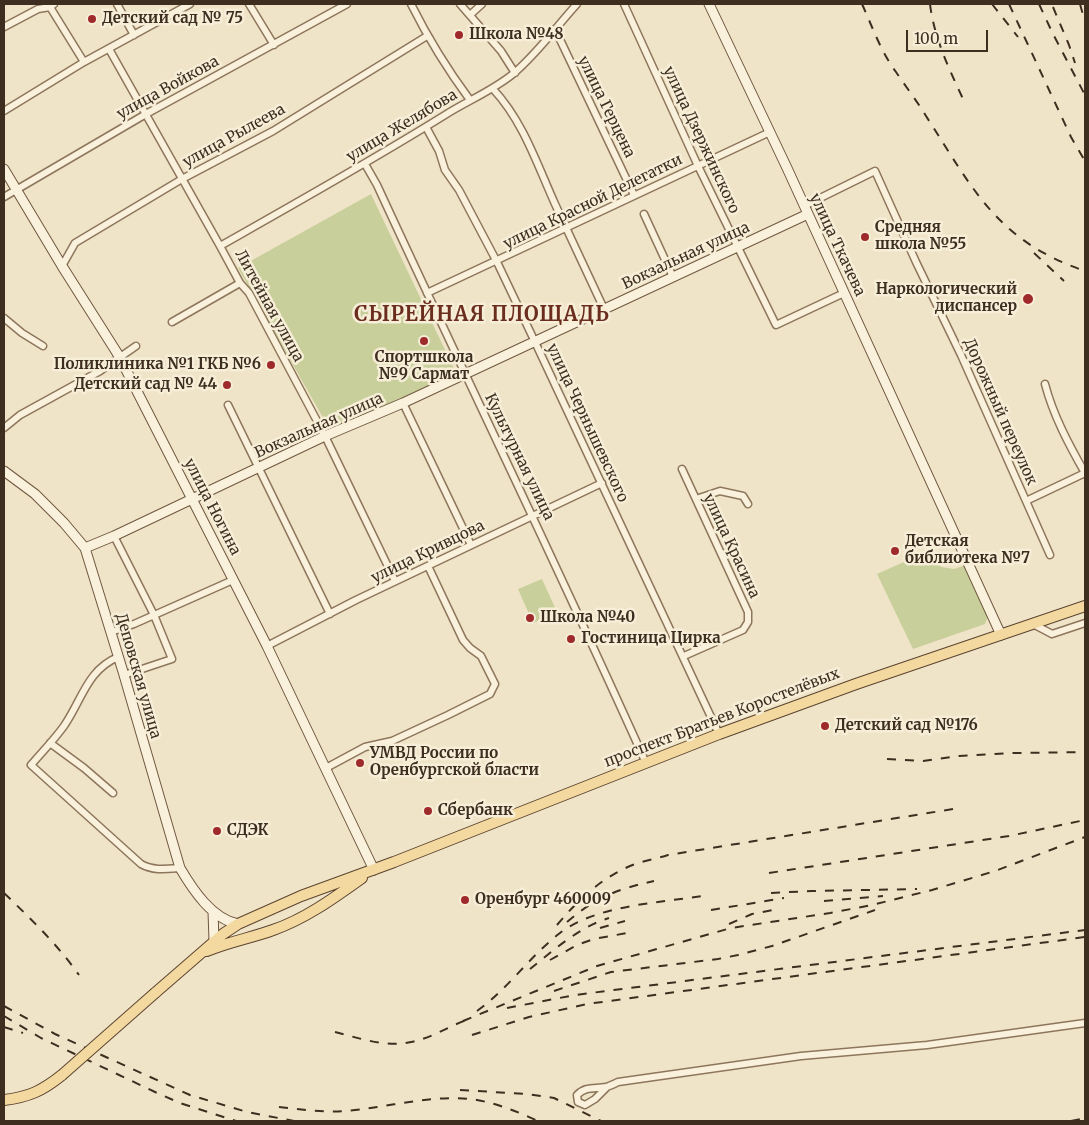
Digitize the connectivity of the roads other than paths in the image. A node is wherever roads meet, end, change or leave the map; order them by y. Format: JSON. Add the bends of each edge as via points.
{"nodes":[{"id":1,"x":117,"y":4,"type":"edge"},
{"id":2,"x":190,"y":4,"type":"edge"},
{"id":3,"x":249,"y":4,"type":"edge"},
{"id":4,"x":347,"y":4,"type":"edge"},
{"id":5,"x":411,"y":4,"type":"edge"},
{"id":6,"x":460,"y":4,"type":"edge"},
{"id":7,"x":482,"y":4,"type":"edge"},
{"id":8,"x":577,"y":4,"type":"edge"},
{"id":9,"x":624,"y":4,"type":"edge"},
{"id":10,"x":709,"y":4,"type":"edge"},
{"id":11,"x":52,"y":5,"type":"edge"},
{"id":12,"x":470,"y":15,"type":"junction"},
{"id":13,"x":4,"y":27,"type":"edge"},
{"id":14,"x":555,"y":29,"type":"junction"},
{"id":15,"x":134,"y":35,"type":"junction"},
{"id":16,"x":427,"y":36,"type":"junction"},
{"id":17,"x":274,"y":44,"type":"junction"},
{"id":18,"x":109,"y":49,"type":"junction"},
{"id":19,"x":84,"y":62,"type":"junction"},
{"id":20,"x":515,"y":73,"type":"junction"},
{"id":21,"x":493,"y":89,"type":"junction"},
{"id":22,"x":470,"y":100,"type":"junction"},
{"id":23,"x":4,"y":111,"type":"edge"},
{"id":24,"x":146,"y":114,"type":"junction"},
{"id":25,"x":426,"y":127,"type":"junction"},
{"id":26,"x":770,"y":132,"type":"junction"},
{"id":27,"x":365,"y":164,"type":"junction"},
{"id":28,"x":698,"y":166,"type":"junction"},
{"id":29,"x":4,"y":169,"type":"edge"},
{"id":30,"x":182,"y":179,"type":"junction"},
{"id":31,"x":15,"y":189,"type":"junction"},
{"id":32,"x":634,"y":195,"type":"junction"},
{"id":33,"x":4,"y":197,"type":"edge"},
{"id":34,"x":806,"y":210,"type":"junction"},
{"id":35,"x":644,"y":214,"type":"dead end"},
{"id":36,"x":566,"y":229,"type":"junction"},
{"id":37,"x":220,"y":246,"type":"junction"},
{"id":38,"x":738,"y":247,"type":"junction"},
{"id":39,"x":497,"y":262,"type":"junction"},
{"id":40,"x":62,"y":266,"type":"junction"},
{"id":41,"x":673,"y":277,"type":"junction"},
{"id":42,"x":240,"y":283,"type":"junction"},
{"id":43,"x":844,"y":293,"type":"junction"},
{"id":44,"x":427,"y":294,"type":"junction"},
{"id":45,"x":604,"y":308,"type":"junction"},
{"id":46,"x":4,"y":318,"type":"edge"},
{"id":47,"x":172,"y":322,"type":"dead end"},
{"id":48,"x":535,"y":342,"type":"junction"},
{"id":49,"x":43,"y":346,"type":"dead end"},
{"id":50,"x":136,"y":346,"type":"dead end"},
{"id":51,"x":119,"y":356,"type":"junction"},
{"id":52,"x":464,"y":373,"type":"junction"},
{"id":53,"x":1045,"y":384,"type":"dead end"},
{"id":54,"x":403,"y":404,"type":"junction"},
{"id":55,"x":228,"y":405,"type":"dead end"},
{"id":56,"x":4,"y":428,"type":"edge"},
{"id":57,"x":325,"y":436,"type":"junction"},
{"id":58,"x":260,"y":468,"type":"junction"},
{"id":59,"x":682,"y":469,"type":"dead end"},
{"id":60,"x":4,"y":470,"type":"edge"},
{"id":61,"x":1085,"y":473,"type":"edge"},
{"id":62,"x":602,"y":483,"type":"junction"},
{"id":63,"x":193,"y":499,"type":"junction"},
{"id":64,"x":696,"y":499,"type":"junction"},
{"id":65,"x":1026,"y":501,"type":"junction"},
{"id":66,"x":748,"y":504,"type":"dead end"},
{"id":67,"x":533,"y":514,"type":"junction"},
{"id":68,"x":114,"y":536,"type":"junction"},
{"id":69,"x":471,"y":545,"type":"junction"},
{"id":70,"x":85,"y":548,"type":"junction"},
{"id":71,"x":1050,"y":554,"type":"dead end"},
{"id":72,"x":428,"y":566,"type":"junction"},
{"id":73,"x":234,"y":580,"type":"junction"},
{"id":74,"x":396,"y":581,"type":"junction"},
{"id":75,"x":1085,"y":606,"type":"edge"},
{"id":76,"x":330,"y":614,"type":"junction"},
{"id":77,"x":154,"y":615,"type":"junction"},
{"id":78,"x":1085,"y":623,"type":"edge"},
{"id":79,"x":1033,"y":624,"type":"junction"},
{"id":80,"x":111,"y":632,"type":"junction"},
{"id":81,"x":1001,"y":635,"type":"junction"},
{"id":82,"x":266,"y":646,"type":"junction"},
{"id":83,"x":118,"y":656,"type":"junction"},
{"id":84,"x":684,"y":656,"type":"junction"},
{"id":85,"x":124,"y":675,"type":"junction"},
{"id":86,"x":719,"y":734,"type":"junction"},
{"id":87,"x":50,"y":743,"type":"junction"},
{"id":88,"x":646,"y":763,"type":"junction"},
{"id":89,"x":326,"y":768,"type":"junction"},
{"id":90,"x":113,"y":793,"type":"dead end"},
{"id":91,"x":180,"y":868,"type":"junction"},
{"id":92,"x":374,"y":870,"type":"junction"},
{"id":93,"x":301,"y":896,"type":"junction"},
{"id":94,"x":270,"y":910,"type":"junction"},
{"id":95,"x":213,"y":911,"type":"junction"},
{"id":96,"x":308,"y":914,"type":"junction"},
{"id":97,"x":238,"y":924,"type":"junction"},
{"id":98,"x":280,"y":927,"type":"junction"},
{"id":99,"x":214,"y":941,"type":"junction"},
{"id":100,"x":199,"y":954,"type":"junction"},
{"id":101,"x":1085,"y":1024,"type":"edge"},
{"id":102,"x":607,"y":1087,"type":"dead end"},
{"id":103,"x":4,"y":1100,"type":"edge"}],
"edges":[{"from":1,"to":15,"type":"street"},
{"from":2,"to":15,"type":"street"},
{"from":3,"to":17,"type":"street"},
{"from":4,"to":17,"type":"street","name":"улица Войкова"},
{"from":5,"to":16,"type":"street"},
{"from":6,"to":12,"type":"street"},
{"from":7,"to":12,"type":"street"},
{"from":8,"to":14,"type":"street","name":"улица Желябова"},
{"from":9,"to":28,"type":"street","name":"улица Дзержинского"},
{"from":10,"to":26,"type":"street","name":"улица Ткачева"},
{"from":11,"to":13,"type":"street"},
{"from":11,"to":19,"type":"street"},
{"from":12,"to":20,"type":"street"},
{"from":14,"to":20,"type":"street","name":"улица Желябова"},
{"from":14,"to":32,"type":"street","name":"улица Герцена"},
{"from":15,"to":18,"type":"street"},
{"from":16,"to":22,"type":"street"},
{"from":16,"to":30,"type":"street","name":"улица Рылеева","via":[[273,131]]},
{"from":17,"to":24,"type":"street","name":"улица Войкова"},
{"from":18,"to":19,"type":"street"},
{"from":18,"to":24,"type":"street","name":"Литейная улица"},
{"from":19,"to":23,"type":"street"},
{"from":20,"to":21,"type":"street","name":"улица Желябова"},
{"from":21,"to":22,"type":"street","name":"улица Желябова"},
{"from":21,"to":36,"type":"street","via":[[524,134]]},
{"from":22,"to":25,"type":"street","name":"улица Желябова"},
{"from":24,"to":30,"type":"street","name":"Литейная улица"},
{"from":24,"to":31,"type":"street","name":"улица Войкова"},
{"from":25,"to":27,"type":"street","name":"улица Желябова"},
{"from":25,"to":39,"type":"street","name":"улица Чернышевского","via":[[445,170]]},
{"from":26,"to":28,"type":"street","name":"улица Красной Делегатки"},
{"from":26,"to":34,"type":"street","name":"улица Ткачева"},
{"from":27,"to":37,"type":"street","name":"улица Желябова"},
{"from":27,"to":44,"type":"street","name":"Культурная улица"},
{"from":28,"to":32,"type":"street","name":"улица Красной Делегатки"},
{"from":28,"to":38,"type":"street","name":"улица Дзержинского"},
{"from":29,"to":31,"type":"street","name":"улица Ногина"},
{"from":30,"to":37,"type":"street","name":"Литейная улица"},
{"from":30,"to":40,"type":"street","name":"улица Рылеева","via":[[75,243]]},
{"from":31,"to":33,"type":"street","name":"улица Войкова"},
{"from":31,"to":40,"type":"street","name":"улица Ногина"},
{"from":32,"to":36,"type":"street","name":"улица Красной Делегатки"},
{"from":34,"to":38,"type":"street","name":"Вокзальная улица"},
{"from":34,"to":43,"type":"street","name":"улица Ткачева"},
{"from":34,"to":65,"type":"street","name":"Дорожный переулок","via":[[875,171]]},
{"from":35,"to":41,"type":"street"},
{"from":36,"to":39,"type":"street","name":"улица Красной Делегатки"},
{"from":36,"to":45,"type":"street"},
{"from":37,"to":42,"type":"street","name":"Литейная улица"},
{"from":38,"to":41,"type":"street","name":"Вокзальная улица"},
{"from":38,"to":43,"type":"street","name":"улица Дзержинского","via":[[776,325]]},
{"from":39,"to":44,"type":"street","name":"улица Красной Делегатки"},
{"from":39,"to":48,"type":"street","name":"улица Чернышевского"},
{"from":40,"to":51,"type":"street","name":"улица Ногина"},
{"from":41,"to":45,"type":"street","name":"Вокзальная улица"},
{"from":42,"to":47,"type":"street"},
{"from":42,"to":57,"type":"street","name":"Литейная улица","via":[[249,293]]},
{"from":43,"to":81,"type":"street","name":"улица Ткачева"},
{"from":44,"to":52,"type":"street","name":"Культурная улица"},
{"from":45,"to":48,"type":"street","name":"Вокзальная улица"},
{"from":46,"to":49,"type":"street"},
{"from":48,"to":52,"type":"street","name":"Вокзальная улица"},
{"from":48,"to":62,"type":"street","name":"улица Чернышевского"},
{"from":50,"to":51,"type":"street"},
{"from":51,"to":56,"type":"street","via":[[100,371],[20,415]]},
{"from":51,"to":63,"type":"street","name":"улица Ногина"},
{"from":52,"to":54,"type":"street","name":"Вокзальная улица"},
{"from":52,"to":67,"type":"street","name":"Культурная улица"},
{"from":53,"to":61,"type":"street","via":[[1058,422]]},
{"from":54,"to":57,"type":"street","name":"Вокзальная улица"},
{"from":54,"to":69,"type":"street"},
{"from":55,"to":58,"type":"street"},
{"from":57,"to":58,"type":"street","name":"Вокзальная улица"},
{"from":57,"to":74,"type":"street","name":"Литейная улица"},
{"from":58,"to":63,"type":"street","name":"Вокзальная улица"},
{"from":58,"to":76,"type":"street"},
{"from":59,"to":64,"type":"street","name":"улица Красина"},
{"from":60,"to":70,"type":"street","name":"Деповская улица","via":[[35,494]]},
{"from":61,"to":65,"type":"street","name":"Дорожный переулок"},
{"from":62,"to":67,"type":"street","name":"улица Кривцова"},
{"from":62,"to":84,"type":"street","name":"улица Чернышевского"},
{"from":63,"to":68,"type":"street","name":"Вокзальная улица"},
{"from":63,"to":73,"type":"street","name":"улица Ногина"},
{"from":64,"to":66,"type":"street","via":[[720,491],[743,496]]},
{"from":64,"to":84,"type":"street","name":"улица Красина","via":[[748,612],[748,622],[743,630]]},
{"from":65,"to":71,"type":"street","name":"Дорожный переулок"},
{"from":67,"to":69,"type":"street","name":"улица Кривцова"},
{"from":67,"to":88,"type":"street","name":"Культурная улица"},
{"from":68,"to":70,"type":"street","name":"Вокзальная улица"},
{"from":68,"to":77,"type":"street"},
{"from":69,"to":72,"type":"street","name":"улица Кривцова"},
{"from":70,"to":80,"type":"street","name":"Деповская улица"},
{"from":72,"to":74,"type":"street","name":"улица Кривцова"},
{"from":72,"to":89,"type":"street","via":[[463,640],[481,656],[495,684],[490,694],[392,741],[366,747]]},
{"from":73,"to":77,"type":"street"},
{"from":73,"to":82,"type":"street","name":"улица Ногина"},
{"from":74,"to":76,"type":"street","name":"улица Кривцова"},
{"from":75,"to":79,"type":"main road","name":"проспект Братьев Коростелёвых"},
{"from":76,"to":82,"type":"street","name":"улица Кривцова"},
{"from":77,"to":80,"type":"street"},
{"from":77,"to":85,"type":"street","via":[[172,659]]},
{"from":78,"to":79,"type":"street","via":[[1052,634]]},
{"from":79,"to":81,"type":"main road","name":"проспект Братьев Коростелёвых"},
{"from":80,"to":83,"type":"street","name":"Деповская улица"},
{"from":81,"to":86,"type":"main road","name":"проспект Братьев Коростелёвых"},
{"from":82,"to":89,"type":"street","name":"улица Ногина"},
{"from":83,"to":85,"type":"street","name":"Деповская улица"},
{"from":83,"to":87,"type":"street","via":[[99,667]]},
{"from":84,"to":86,"type":"street","name":"улица Чернышевского"},
{"from":85,"to":91,"type":"street","name":"Деповская улица"},
{"from":86,"to":88,"type":"main road","name":"проспект Братьев Коростелёвых"},
{"from":87,"to":90,"type":"street"},
{"from":87,"to":91,"type":"street","via":[[31,765],[141,864],[158,869]]},
{"from":88,"to":92,"type":"main road","name":"проспект Братьев Коростелёвых"},
{"from":89,"to":92,"type":"street","name":"улица Ногина"},
{"from":91,"to":95,"type":"street","name":"Деповская улица"},
{"from":92,"to":93,"type":"main road","name":"проспект Братьев Коростелёвых"},
{"from":92,"to":96,"type":"main road","name":"проспект Братьев Коростелёвых"},
{"from":93,"to":94,"type":"main road","name":"проспект Братьев Коростелёвых"},
{"from":93,"to":96,"type":"main road","via":[[302,910]]},
{"from":94,"to":97,"type":"main road","name":"проспект Братьев Коростелёвых"},
{"from":94,"to":98,"type":"main road","via":[[278,913]]},
{"from":95,"to":97,"type":"street","name":"Деповская улица","via":[[224,920]]},
{"from":95,"to":99,"type":"street"},
{"from":96,"to":98,"type":"main road","name":"проспект Братьев Коростелёвых"},
{"from":97,"to":99,"type":"main road","name":"проспект Братьев Коростелёвых"},
{"from":98,"to":100,"type":"main road","name":"проспект Братьев Коростелёвых"},
{"from":99,"to":100,"type":"main road","name":"проспект Братьев Коростелёвых"},
{"from":100,"to":103,"type":"main road","name":"проспект Братьев Коростелёвых","bridge":true,"via":[[62,1075],[36,1093]]},
{"from":101,"to":102,"type":"street","via":[[927,1045],[801,1056],[618,1082]]}]}
